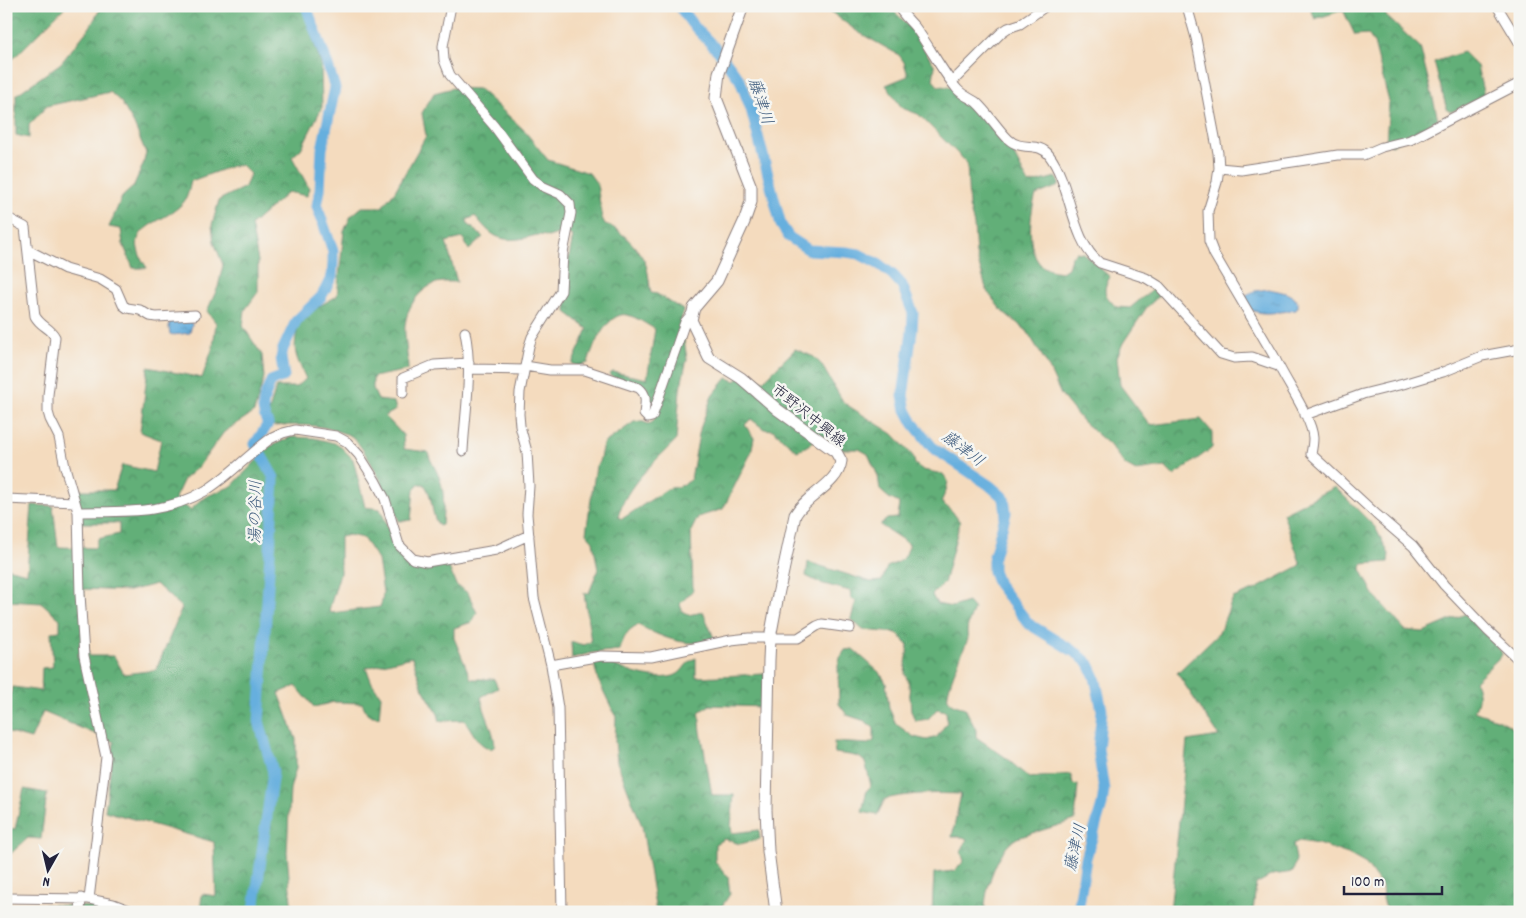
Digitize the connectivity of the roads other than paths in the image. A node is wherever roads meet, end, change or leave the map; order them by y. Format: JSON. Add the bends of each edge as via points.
{"nodes":[{"id":1,"x":451,"y":6,"type":"edge"},
{"id":2,"x":743,"y":6,"type":"edge"},
{"id":3,"x":898,"y":6,"type":"edge"},
{"id":4,"x":1046,"y":6,"type":"edge"},
{"id":5,"x":1187,"y":6,"type":"edge"},
{"id":6,"x":1497,"y":6,"type":"edge"},
{"id":7,"x":1520,"y":44,"type":"edge"},
{"id":8,"x":952,"y":82,"type":"junction"},
{"id":9,"x":1520,"y":83,"type":"edge"},
{"id":10,"x":1219,"y":168,"type":"junction"},
{"id":11,"x":6,"y":217,"type":"edge"},
{"id":12,"x":28,"y":250,"type":"junction"},
{"id":13,"x":194,"y":315,"type":"dead end"},
{"id":14,"x":691,"y":315,"type":"junction"},
{"id":15,"x":465,"y":332,"type":"dead end"},
{"id":16,"x":1520,"y":349,"type":"edge"},
{"id":17,"x":469,"y":366,"type":"junction"},
{"id":18,"x":1278,"y":366,"type":"junction"},
{"id":19,"x":525,"y":368,"type":"junction"},
{"id":20,"x":402,"y":393,"type":"dead end"},
{"id":21,"x":1305,"y":414,"type":"junction"},
{"id":22,"x":463,"y":451,"type":"dead end"},
{"id":23,"x":6,"y":499,"type":"edge"},
{"id":24,"x":75,"y":502,"type":"junction"},
{"id":25,"x":78,"y":512,"type":"junction"},
{"id":26,"x":529,"y":535,"type":"junction"},
{"id":27,"x":850,"y":628,"type":"dead end"},
{"id":28,"x":770,"y":638,"type":"junction"},
{"id":29,"x":1520,"y":661,"type":"edge"},
{"id":30,"x":551,"y":666,"type":"junction"},
{"id":31,"x":6,"y":898,"type":"edge"},
{"id":32,"x":85,"y":898,"type":"junction"},
{"id":33,"x":80,"y":912,"type":"edge"},
{"id":34,"x":134,"y":912,"type":"edge"},
{"id":35,"x":562,"y":912,"type":"edge"},
{"id":36,"x":776,"y":912,"type":"edge"}],
"edges":[{"from":1,"to":19,"type":"street","via":[[443,46],[450,75],[494,126],[532,178],[560,194],[570,204],[561,291],[532,337]]},
{"from":2,"to":14,"type":"main road","via":[[719,73],[716,98],[751,187],[751,202],[717,281]]},
{"from":3,"to":8,"type":"street"},
{"from":4,"to":8,"type":"street","via":[[1025,22],[1002,32]]},
{"from":5,"to":10,"type":"street","via":[[1210,108]]},
{"from":6,"to":7,"type":"street"},
{"from":8,"to":18,"type":"street","via":[[959,92],[975,102],[1008,140],[1022,147],[1038,147],[1048,154],[1055,164],[1085,244],[1095,259],[1159,286],[1222,354],[1234,358],[1252,357]]},
{"from":9,"to":10,"type":"street","via":[[1410,140],[1364,155],[1241,170]]},
{"from":10,"to":18,"type":"street","via":[[1208,211],[1209,241]]},
{"from":11,"to":12,"type":"street","via":[[25,227]]},
{"from":12,"to":13,"type":"street","via":[[65,269],[100,279],[116,289],[127,308],[156,317]]},
{"from":12,"to":24,"type":"street","via":[[35,316],[55,337],[48,412],[59,437]]},
{"from":14,"to":19,"type":"street","via":[[685,322],[652,417],[644,414],[646,396],[639,388],[585,370]]},
{"from":14,"to":28,"type":"main road","name":"市野沢中興線","via":[[709,358],[741,378],[778,410],[836,452],[841,461],[824,487],[803,503],[795,515]]},
{"from":15,"to":17,"type":"street"},
{"from":16,"to":21,"type":"street","via":[[1482,356],[1443,372]]},
{"from":17,"to":19,"type":"street"},
{"from":17,"to":20,"type":"street","via":[[434,365],[415,372],[403,378]]},
{"from":17,"to":22,"type":"street"},
{"from":18,"to":21,"type":"street"},
{"from":19,"to":26,"type":"street","via":[[519,414],[527,452]]},
{"from":21,"to":29,"type":"street","via":[[1313,436],[1311,454],[1414,546],[1444,585]]},
{"from":23,"to":24,"type":"street"},
{"from":24,"to":25,"type":"street"},
{"from":25,"to":26,"type":"street","via":[[142,511],[186,500],[205,491],[263,444],[282,432],[295,430],[336,436],[359,455],[385,499],[399,545],[413,559],[427,562],[496,550]]},
{"from":25,"to":32,"type":"street","via":[[84,656],[106,757]]},
{"from":26,"to":30,"type":"street","via":[[534,598]]},
{"from":27,"to":28,"type":"street","via":[[822,624],[798,638]]},
{"from":28,"to":30,"type":"street","via":[[731,640],[651,657],[601,656]]},
{"from":28,"to":36,"type":"main road","name":"市野沢中興線","via":[[766,810]]},
{"from":30,"to":35,"type":"street","via":[[558,708]]},
{"from":31,"to":32,"type":"street"},
{"from":32,"to":33,"type":"street"},
{"from":32,"to":34,"type":"street"}]}
